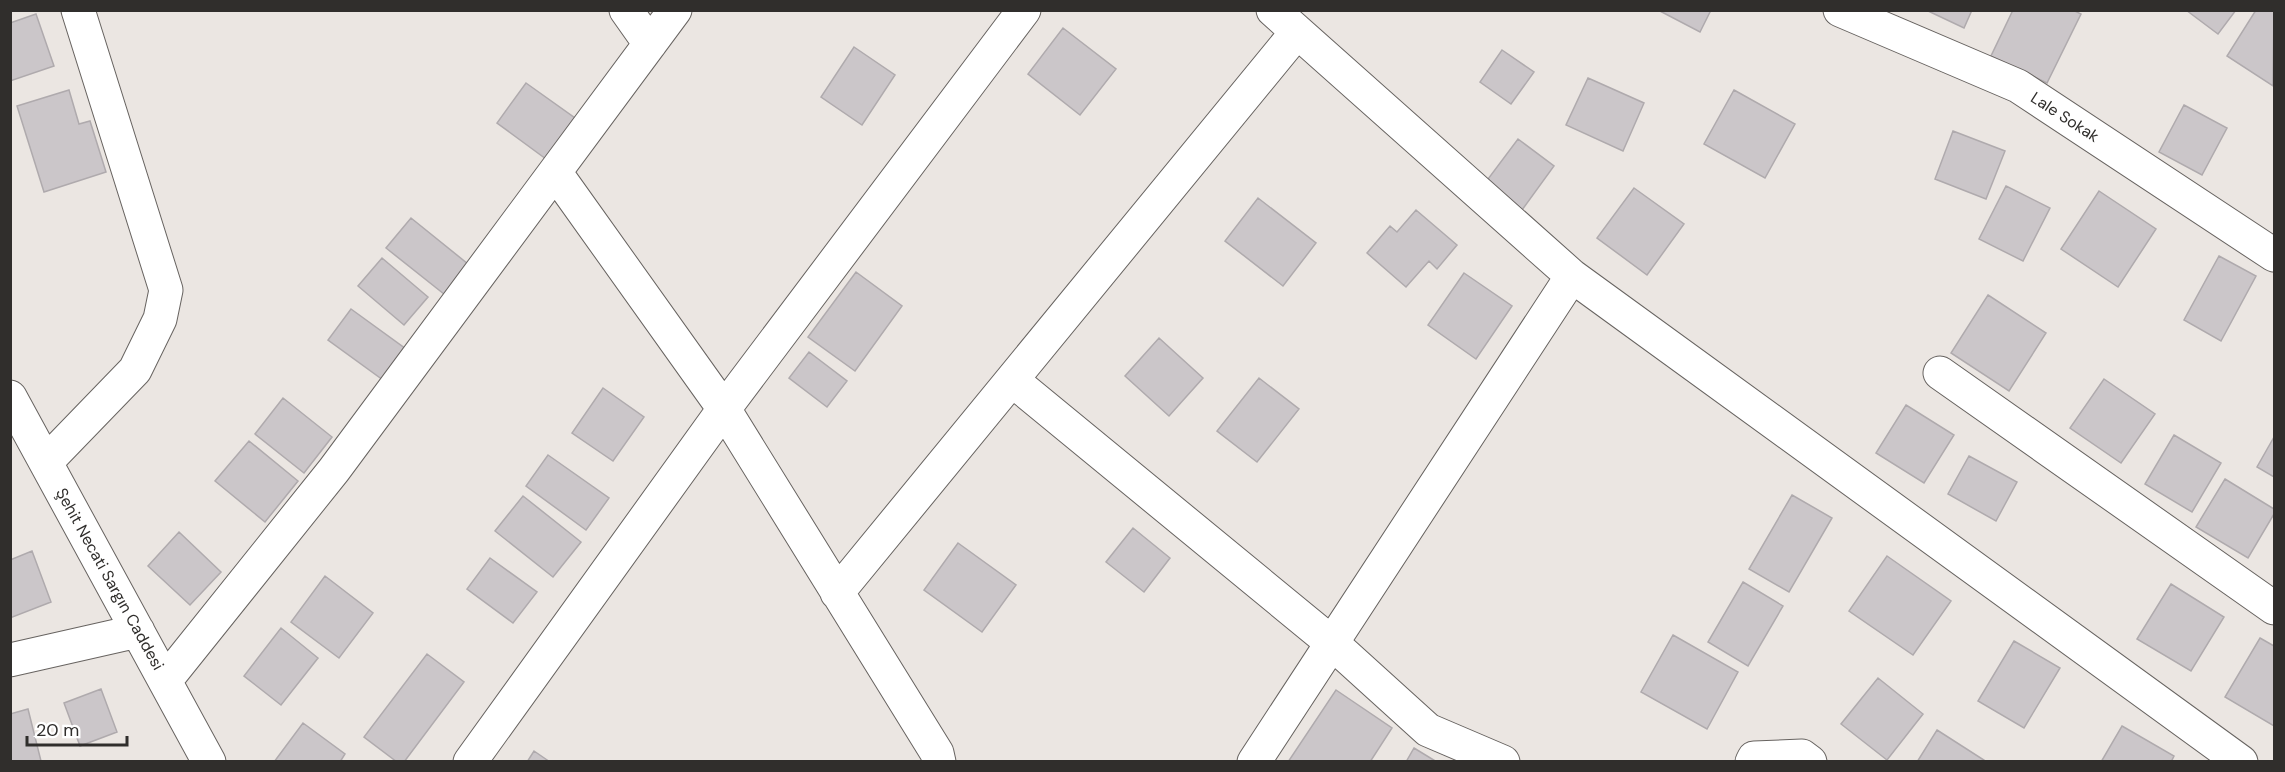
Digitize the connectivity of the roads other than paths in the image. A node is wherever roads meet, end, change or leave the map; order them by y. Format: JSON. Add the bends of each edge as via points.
{"nodes":[{"id":1,"x":78,"y":10,"type":"edge"},
{"id":2,"x":626,"y":10,"type":"edge"},
{"id":3,"x":675,"y":10,"type":"edge"},
{"id":4,"x":1024,"y":10,"type":"edge"},
{"id":5,"x":1274,"y":10,"type":"edge"},
{"id":6,"x":1839,"y":10,"type":"edge"},
{"id":7,"x":1297,"y":32,"type":"junction"},
{"id":8,"x":650,"y":44,"type":"junction"},
{"id":9,"x":555,"y":172,"type":"junction"},
{"id":10,"x":2274,"y":255,"type":"edge"},
{"id":11,"x":1572,"y":276,"type":"junction"},
{"id":12,"x":1940,"y":373,"type":"dead end"},
{"id":13,"x":1012,"y":380,"type":"junction"},
{"id":14,"x":10,"y":397,"type":"edge"},
{"id":15,"x":724,"y":410,"type":"junction"},
{"id":16,"x":46,"y":462,"type":"junction"},
{"id":17,"x":837,"y":592,"type":"junction"},
{"id":18,"x":2274,"y":609,"type":"edge"},
{"id":19,"x":138,"y":631,"type":"junction"},
{"id":20,"x":1332,"y":643,"type":"junction"},
{"id":21,"x":10,"y":660,"type":"edge"},
{"id":22,"x":165,"y":681,"type":"junction"},
{"id":23,"x":938,"y":759,"type":"edge"},
{"id":24,"x":209,"y":762,"type":"edge"},
{"id":25,"x":470,"y":762,"type":"edge"},
{"id":26,"x":1254,"y":762,"type":"edge"},
{"id":27,"x":1503,"y":762,"type":"edge"},
{"id":28,"x":1752,"y":762,"type":"edge"},
{"id":29,"x":1810,"y":762,"type":"edge"},
{"id":30,"x":2241,"y":762,"type":"edge"}],
"edges":[{"from":1,"to":16,"type":"street","via":[[166,290],[160,319],[135,370]]},
{"from":2,"to":8,"type":"street"},
{"from":3,"to":8,"type":"street"},
{"from":4,"to":15,"type":"street"},
{"from":5,"to":7,"type":"street"},
{"from":6,"to":10,"type":"street","name":"Lale Sokak","via":[[2018,86]]},
{"from":7,"to":11,"type":"street"},
{"from":7,"to":13,"type":"street"},
{"from":8,"to":9,"type":"street"},
{"from":9,"to":15,"type":"street"},
{"from":9,"to":22,"type":"street","via":[[334,470]]},
{"from":11,"to":20,"type":"street"},
{"from":11,"to":30,"type":"street"},
{"from":12,"to":18,"type":"street"},
{"from":13,"to":17,"type":"street"},
{"from":13,"to":20,"type":"street"},
{"from":14,"to":16,"type":"street","name":"Şehit Necati Sargın Caddesi"},
{"from":15,"to":17,"type":"street"},
{"from":15,"to":25,"type":"street"},
{"from":16,"to":19,"type":"street","name":"Şehit Necati Sargın Caddesi"},
{"from":17,"to":23,"type":"street"},
{"from":19,"to":21,"type":"street"},
{"from":19,"to":22,"type":"street","name":"Şehit Necati Sargın Caddesi"},
{"from":20,"to":26,"type":"street"},
{"from":20,"to":27,"type":"street","via":[[1428,730]]},
{"from":22,"to":24,"type":"street","name":"Şehit Necati Sargın Caddesi"},
{"from":28,"to":29,"type":"street","via":[[1754,758],[1802,756]]}]}
